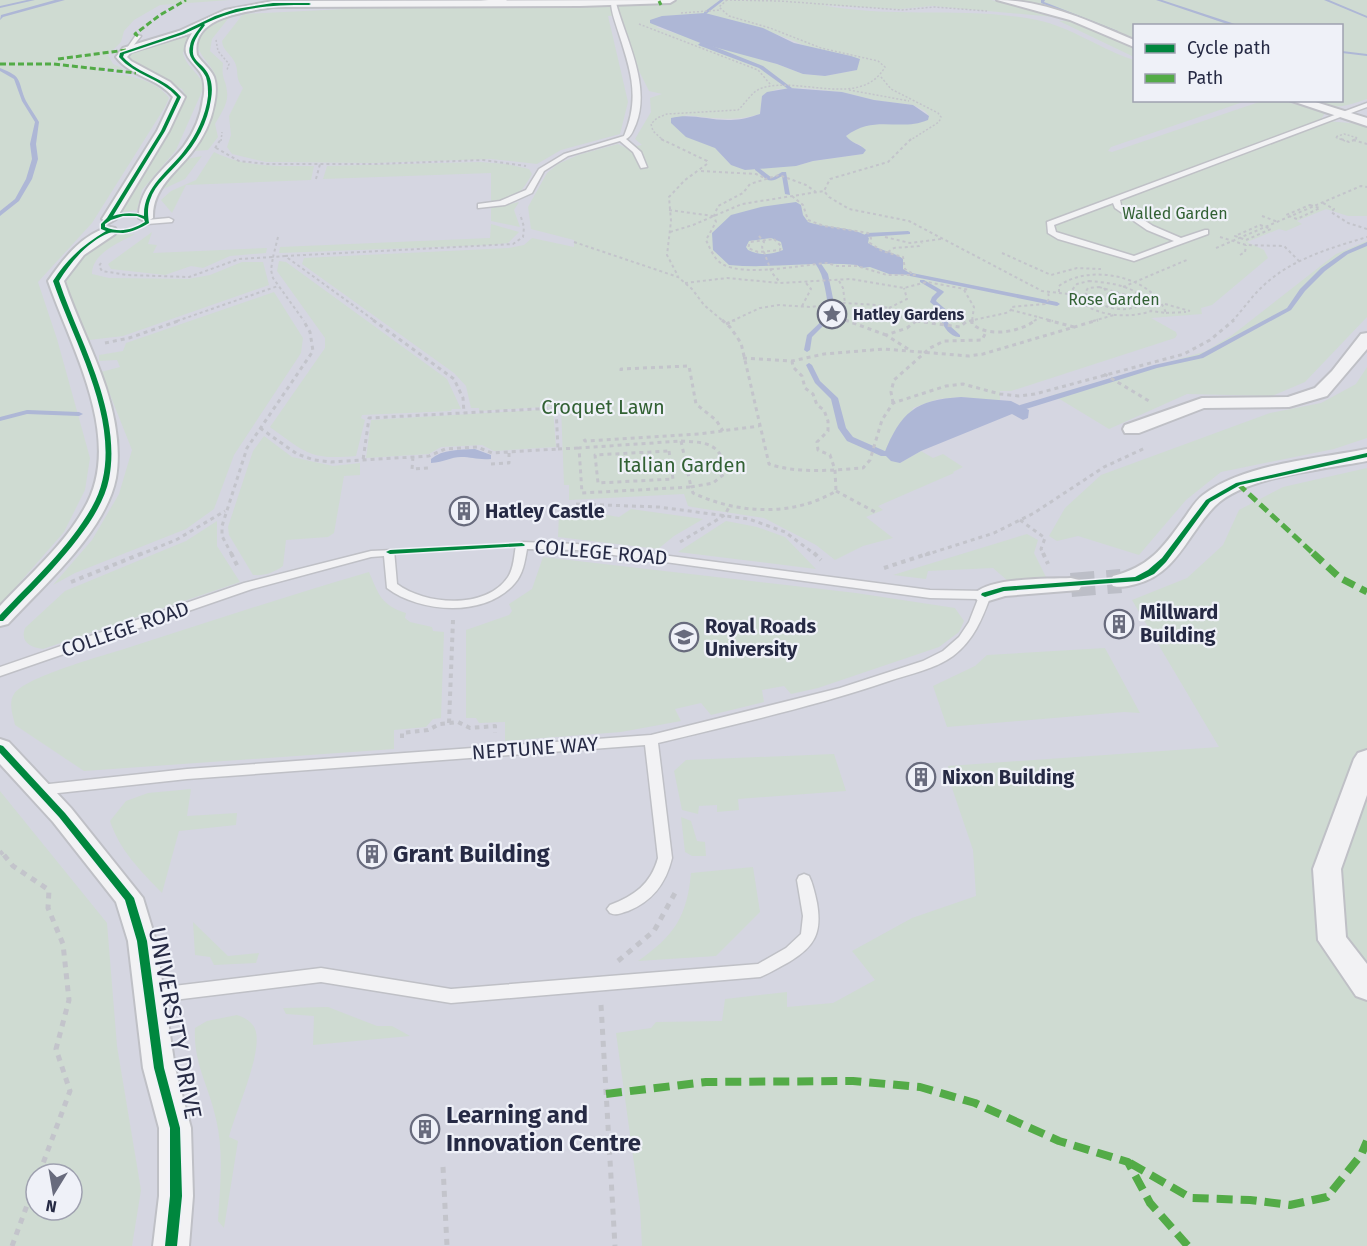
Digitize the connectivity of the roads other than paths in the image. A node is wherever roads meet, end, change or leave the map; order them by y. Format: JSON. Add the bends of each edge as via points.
{"nodes":[{"id":1,"x":335,"y":0,"type":"edge"},
{"id":2,"x":484,"y":0,"type":"edge"},
{"id":3,"x":670,"y":0,"type":"edge"},
{"id":4,"x":1002,"y":0,"type":"edge"},
{"id":5,"x":367,"y":2,"type":"edge"},
{"id":6,"x":547,"y":3,"type":"junction"},
{"id":7,"x":613,"y":3,"type":"junction"},
{"id":8,"x":309,"y":4,"type":"junction"},
{"id":9,"x":204,"y":23,"type":"junction"},
{"id":10,"x":138,"y":36,"type":"dead end"},
{"id":11,"x":1133,"y":44,"type":"edge"},
{"id":12,"x":127,"y":50,"type":"junction"},
{"id":13,"x":1301,"y":102,"type":"edge"},
{"id":14,"x":1367,"y":105,"type":"edge"},
{"id":15,"x":1342,"y":115,"type":"junction"},
{"id":16,"x":1367,"y":122,"type":"edge"},
{"id":17,"x":621,"y":140,"type":"junction"},
{"id":18,"x":643,"y":167,"type":"dead end"},
{"id":19,"x":1116,"y":200,"type":"junction"},
{"id":20,"x":482,"y":206,"type":"dead end"},
{"id":21,"x":147,"y":220,"type":"junction"},
{"id":22,"x":169,"y":220,"type":"dead end"},
{"id":23,"x":110,"y":225,"type":"junction"},
{"id":24,"x":1205,"y":232,"type":"road end"},
{"id":25,"x":1180,"y":241,"type":"junction"},
{"id":26,"x":1367,"y":338,"type":"edge"},
{"id":27,"x":1132,"y":429,"type":"dead end"},
{"id":28,"x":1367,"y":455,"type":"edge"},
{"id":29,"x":1121,"y":581,"type":"tunnel mouth"},
{"id":30,"x":1071,"y":585,"type":"tunnel mouth"},
{"id":31,"x":985,"y":595,"type":"junction"},
{"id":32,"x":0,"y":619,"type":"edge"},
{"id":33,"x":0,"y":672,"type":"edge"},
{"id":34,"x":651,"y":740,"type":"junction"},
{"id":35,"x":0,"y":748,"type":"edge"},
{"id":36,"x":1367,"y":759,"type":"edge"},
{"id":37,"x":40,"y":790,"type":"junction"},
{"id":38,"x":804,"y":880,"type":"dead end"},
{"id":39,"x":615,"y":909,"type":"dead end"},
{"id":40,"x":1367,"y":987,"type":"edge"},
{"id":41,"x":147,"y":996,"type":"junction"},
{"id":42,"x":171,"y":1246,"type":"edge"}],
"edges":[{"from":1,"to":8,"type":"lane"},
{"from":2,"to":6,"type":"lane"},
{"from":3,"to":7,"type":"street"},
{"from":4,"to":11,"type":"street","via":[[1088,23]]},
{"from":5,"to":6,"type":"street"},
{"from":5,"to":8,"type":"street"},
{"from":6,"to":7,"type":"street"},
{"from":7,"to":17,"type":"lane","via":[[639,103],[632,128]]},
{"from":8,"to":9,"type":"street","via":[[246,8]]},
{"from":9,"to":12,"type":"street"},
{"from":9,"to":21,"type":"street","via":[[191,53],[207,73],[209,82],[204,120],[187,151],[152,191],[145,210]]},
{"from":10,"to":12,"type":"lane"},
{"from":12,"to":23,"type":"street","via":[[123,60],[174,90],[179,97]]},
{"from":13,"to":15,"type":"street"},
{"from":14,"to":15,"type":"lane"},
{"from":15,"to":16,"type":"street"},
{"from":15,"to":19,"type":"lane"},
{"from":17,"to":18,"type":"lane","via":[[634,147]]},
{"from":17,"to":20,"type":"lane","via":[[566,156],[541,170],[529,190],[502,203]]},
{"from":19,"to":25,"type":"lane","via":[[1150,228]]},
{"from":19,"to":25,"type":"lane","via":[[1050,224],[1052,233],[1134,259]]},
{"from":21,"to":22,"type":"lane"},
{"from":21,"to":23,"type":"street","via":[[139,228],[125,232]]},
{"from":23,"to":32,"type":"street","via":[[69,261],[56,281],[96,387],[107,430],[103,491],[86,522]]},
{"from":24,"to":25,"type":"lane"},
{"from":26,"to":27,"type":"street","via":[[1321,392],[1289,402],[1202,403]]},
{"from":28,"to":29,"type":"street","via":[[1238,484],[1208,501],[1151,572]]},
{"from":30,"to":31,"type":"street","name":"COLLEGE ROAD","via":[[1003,589]]},
{"from":31,"to":33,"type":"lane","name":"COLLEGE ROAD","via":[[930,594],[578,547],[522,545],[510,582],[488,597],[437,605],[398,592],[392,585],[390,552],[248,586]]},
{"from":31,"to":34,"type":"lane","name":"NEPTUNE WAY","via":[[975,623],[963,640],[927,664],[843,692]]},
{"from":34,"to":37,"type":"lane","name":"NEPTUNE WAY","via":[[187,774]]},
{"from":34,"to":39,"type":"lane","via":[[665,858],[663,870],[649,891]]},
{"from":35,"to":37,"type":"street","name":"UNIVERSITY DRIVE"},
{"from":36,"to":40,"type":"street","via":[[1327,869],[1332,940]]},
{"from":37,"to":41,"type":"street","name":"UNIVERSITY DRIVE","via":[[129,898],[142,941]]},
{"from":38,"to":41,"type":"lane","via":[[813,915],[811,934],[796,951],[760,970],[451,996],[321,975]]},
{"from":41,"to":42,"type":"street","name":"UNIVERSITY DRIVE","via":[[159,1068],[175,1128],[176,1196]]}]}
